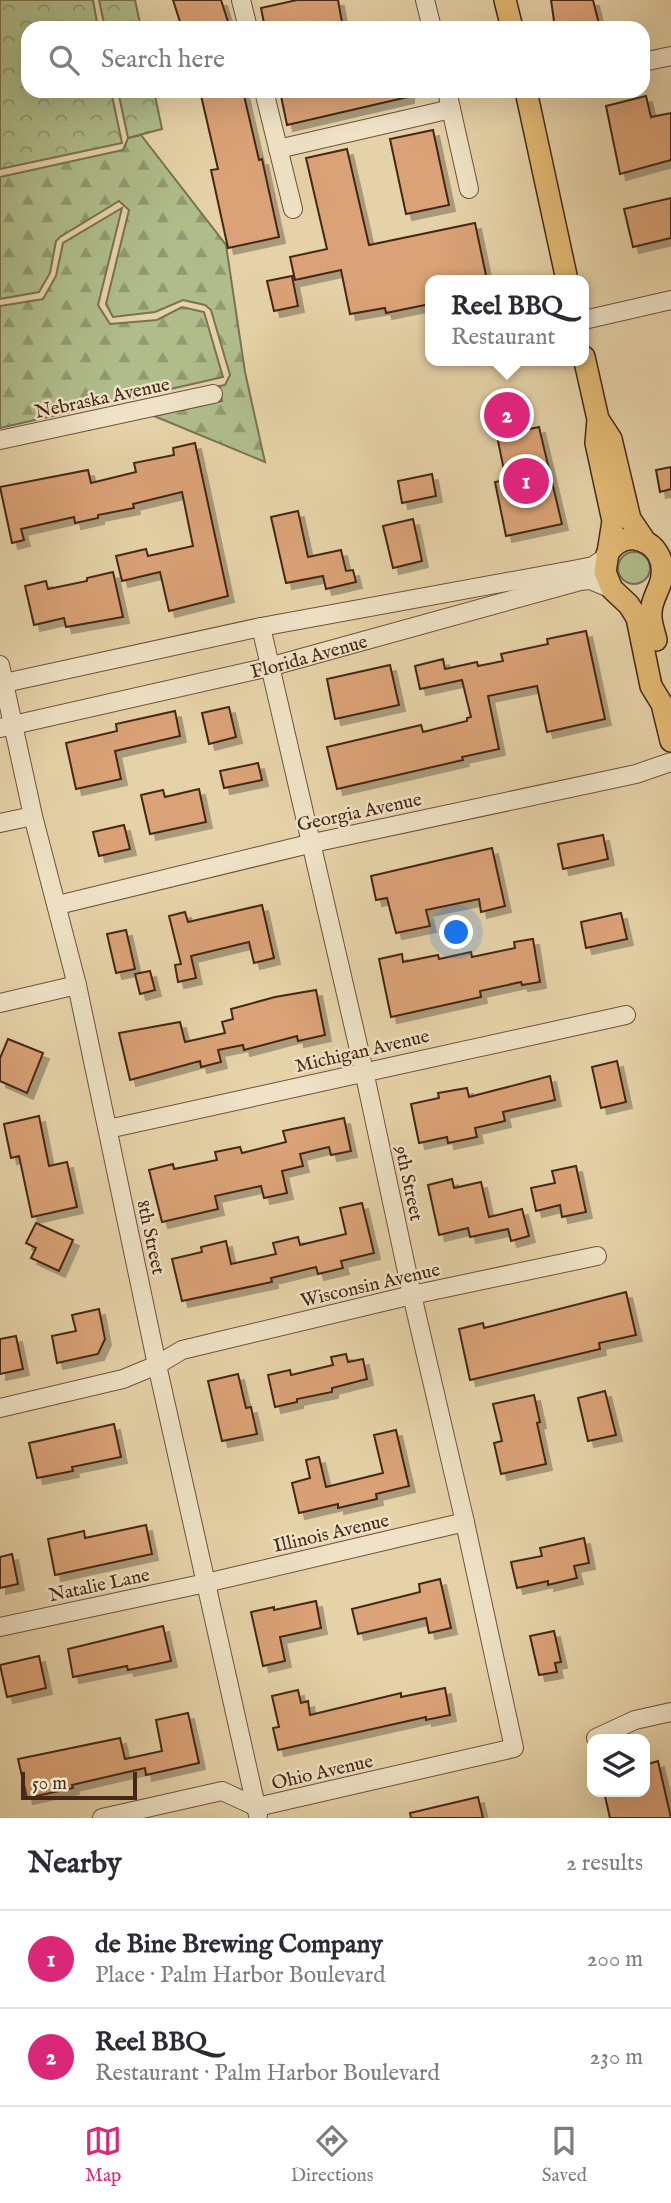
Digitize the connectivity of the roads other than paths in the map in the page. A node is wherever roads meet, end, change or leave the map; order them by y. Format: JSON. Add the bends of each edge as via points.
{"nodes":[{"id":1,"x":242,"y":0,"type":"edge"},
{"id":2,"x":425,"y":0,"type":"edge"},
{"id":3,"x":505,"y":0,"type":"edge"},
{"id":4,"x":246,"y":21,"type":"edge"},
{"id":5,"x":430,"y":21,"type":"edge"},
{"id":6,"x":510,"y":21,"type":"edge"},
{"id":7,"x":671,"y":56,"type":"edge"},
{"id":8,"x":650,"y":60,"type":"edge"},
{"id":9,"x":266,"y":98,"type":"edge"},
{"id":10,"x":449,"y":98,"type":"edge"},
{"id":11,"x":528,"y":98,"type":"edge"},
{"id":12,"x":451,"y":109,"type":"junction"},
{"id":13,"x":278,"y":149,"type":"junction"},
{"id":14,"x":469,"y":189,"type":"dead end"},
{"id":15,"x":293,"y":209,"type":"dead end"},
{"id":16,"x":566,"y":275,"type":"edge"},
{"id":17,"x":671,"y":300,"type":"edge"},
{"id":18,"x":589,"y":319,"type":"edge"},
{"id":19,"x":586,"y":366,"type":"edge"},
{"id":20,"x":213,"y":394,"type":"dead end"},
{"id":21,"x":598,"y":419,"type":"junction"},
{"id":22,"x":0,"y":440,"type":"edge"},
{"id":23,"x":656,"y":545,"type":"edge"},
{"id":24,"x":606,"y":556,"type":"junction"},
{"id":25,"x":664,"y":576,"type":"edge"},
{"id":26,"x":615,"y":591,"type":"junction"},
{"id":27,"x":261,"y":628,"type":"junction"},
{"id":28,"x":0,"y":665,"type":"edge"},
{"id":29,"x":269,"y":667,"type":"junction"},
{"id":30,"x":2,"y":684,"type":"edge"},
{"id":31,"x":662,"y":704,"type":"junction"},
{"id":32,"x":6,"y":727,"type":"edge"},
{"id":33,"x":671,"y":741,"type":"edge"},
{"id":34,"x":671,"y":762,"type":"edge"},
{"id":35,"x":33,"y":816,"type":"junction"},
{"id":36,"x":0,"y":823,"type":"edge"},
{"id":37,"x":313,"y":843,"type":"junction"},
{"id":38,"x":58,"y":905,"type":"junction"},
{"id":39,"x":77,"y":985,"type":"junction"},
{"id":40,"x":0,"y":1003,"type":"edge"},
{"id":41,"x":626,"y":1015,"type":"dead end"},
{"id":42,"x":365,"y":1071,"type":"junction"},
{"id":43,"x":108,"y":1129,"type":"junction"},
{"id":44,"x":597,"y":1256,"type":"dead end"},
{"id":45,"x":412,"y":1295,"type":"junction"},
{"id":46,"x":157,"y":1366,"type":"junction"},
{"id":47,"x":0,"y":1408,"type":"edge"},
{"id":48,"x":465,"y":1522,"type":"junction"},
{"id":49,"x":206,"y":1583,"type":"junction"},
{"id":50,"x":0,"y":1627,"type":"edge"},
{"id":51,"x":671,"y":1712,"type":"edge"},
{"id":52,"x":605,"y":1734,"type":"edge"},
{"id":53,"x":514,"y":1748,"type":"joint"},
{"id":54,"x":258,"y":1813,"type":"edge"},
{"id":55,"x":102,"y":1818,"type":"edge"}],
"edges":[{"from":1,"to":4,"type":"street"},
{"from":2,"to":5,"type":"street"},
{"from":3,"to":6,"type":"main road"},
{"from":7,"to":8,"type":"street"},
{"from":9,"to":13,"type":"street"},
{"from":10,"to":12,"type":"street"},
{"from":11,"to":16,"type":"main road"},
{"from":12,"to":13,"type":"street"},
{"from":12,"to":14,"type":"street"},
{"from":13,"to":15,"type":"street"},
{"from":17,"to":18,"type":"street"},
{"from":19,"to":21,"type":"main road"},
{"from":20,"to":22,"type":"street","name":"Nebraska Avenue"},
{"from":21,"to":23,"type":"main road","via":[[611,439],[630,519]]},
{"from":21,"to":24,"type":"main road","via":[[596,443],[613,521]]},
{"from":23,"to":24,"type":"main road","via":[[626,539]]},
{"from":23,"to":25,"type":"main road"},
{"from":24,"to":26,"type":"main road","via":[[605,572]]},
{"from":24,"to":27,"type":"street","name":"Florida Avenue","via":[[593,566]]},
{"from":25,"to":26,"type":"main road","via":[[638,597]]},
{"from":25,"to":31,"type":"main road","via":[[650,614],[664,683]]},
{"from":26,"to":29,"type":"street","name":"Florida Avenue","via":[[590,580],[572,582]]},
{"from":26,"to":31,"type":"main road","via":[[636,618],[651,686]]},
{"from":27,"to":29,"type":"street","name":"9th Street"},
{"from":27,"to":30,"type":"street","name":"Florida Avenue"},
{"from":28,"to":30,"type":"street","name":"8th Street"},
{"from":29,"to":32,"type":"street","name":"Florida Avenue"},
{"from":29,"to":37,"type":"street","name":"9th Street"},
{"from":30,"to":32,"type":"street","name":"8th Street"},
{"from":31,"to":33,"type":"main road"},
{"from":32,"to":35,"type":"street","name":"8th Street"},
{"from":34,"to":37,"type":"street","name":"Georgia Avenue","via":[[636,774]]},
{"from":35,"to":36,"type":"street"},
{"from":35,"to":38,"type":"street","name":"8th Street"},
{"from":37,"to":38,"type":"street","name":"Georgia Avenue"},
{"from":37,"to":42,"type":"street","name":"9th Street"},
{"from":38,"to":39,"type":"street","name":"8th Street"},
{"from":39,"to":40,"type":"street"},
{"from":39,"to":43,"type":"street","name":"8th Street"},
{"from":41,"to":42,"type":"street","name":"Michigan Avenue"},
{"from":42,"to":43,"type":"street","name":"Michigan Avenue"},
{"from":42,"to":45,"type":"street","name":"9th Street"},
{"from":43,"to":46,"type":"street","name":"8th Street"},
{"from":44,"to":45,"type":"street","name":"Wisconsin Avenue"},
{"from":45,"to":46,"type":"street","name":"Wisconsin Avenue","via":[[182,1350]]},
{"from":45,"to":48,"type":"street","name":"9th Street"},
{"from":46,"to":47,"type":"street","name":"Wisconsin Avenue","via":[[123,1379]]},
{"from":46,"to":49,"type":"street","name":"8th Street"},
{"from":48,"to":49,"type":"street","name":"Illinois Avenue"},
{"from":48,"to":53,"type":"street","name":"9th Street"},
{"from":49,"to":50,"type":"street","name":"Natalie Lane"},
{"from":49,"to":54,"type":"street","name":"8th Street"},
{"from":51,"to":52,"type":"street","via":[[635,1720]]},
{"from":53,"to":54,"type":"street","name":"Ohio Avenue"},
{"from":54,"to":55,"type":"street","name":"Ohio Avenue","via":[[222,1791]]}]}
